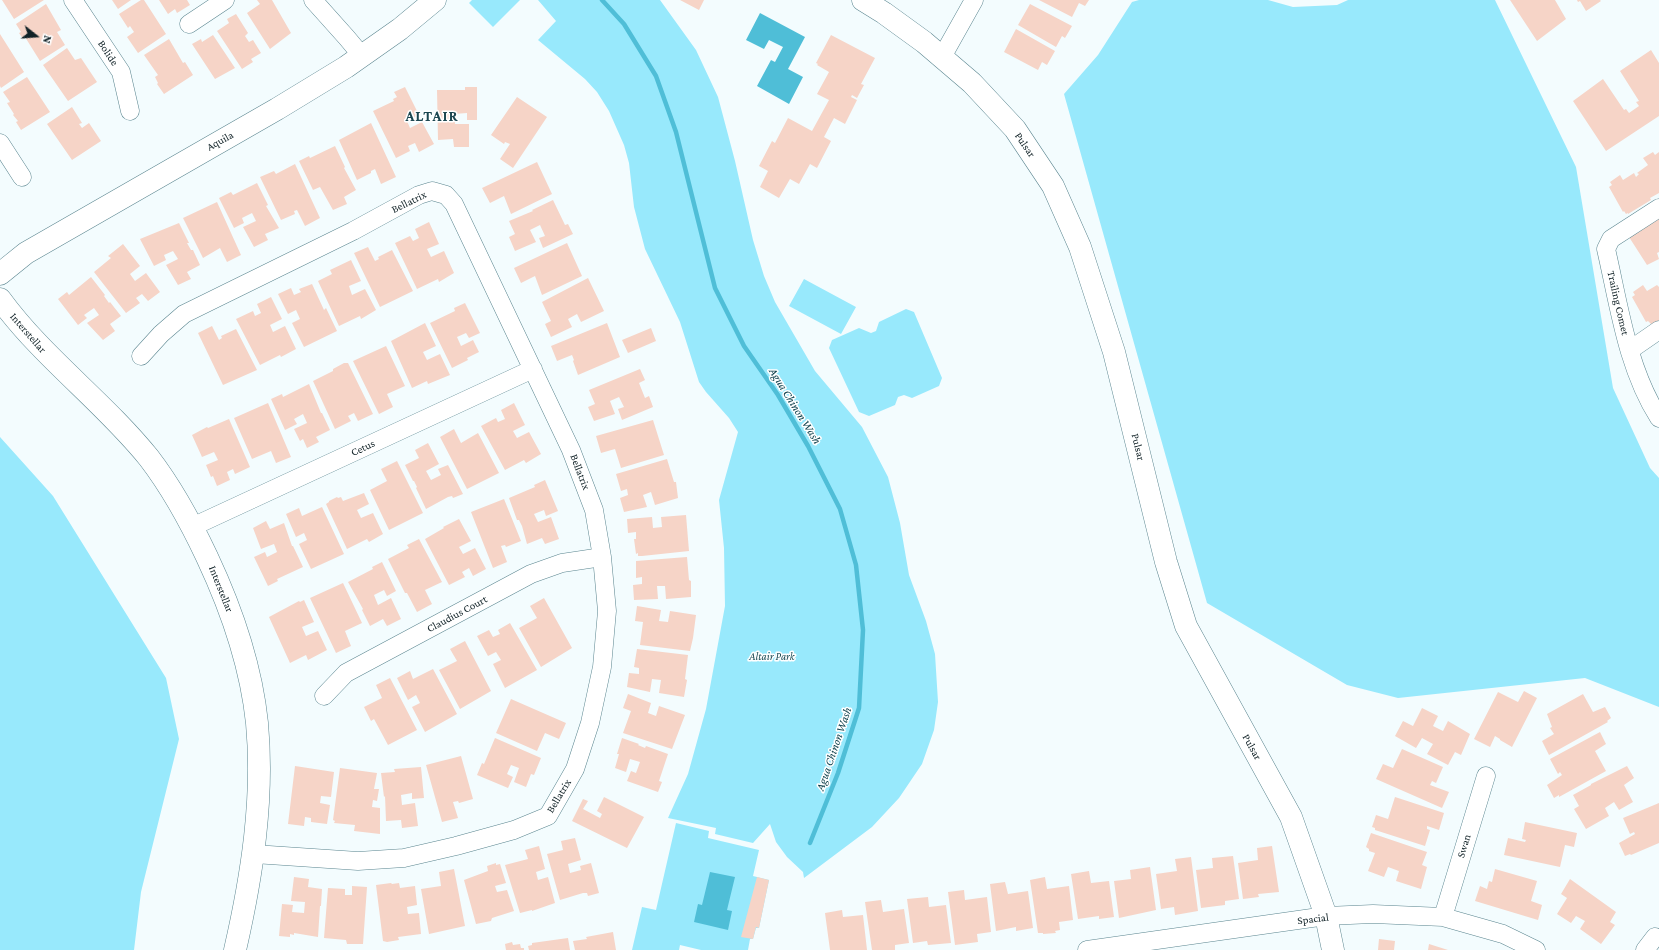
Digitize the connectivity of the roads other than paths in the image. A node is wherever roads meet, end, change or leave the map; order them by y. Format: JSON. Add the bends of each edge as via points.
{"nodes":[{"id":1,"x":73,"y":0,"type":"edge"},
{"id":2,"x":225,"y":0,"type":"edge"},
{"id":3,"x":313,"y":0,"type":"edge"},
{"id":4,"x":435,"y":0,"type":"edge"},
{"id":5,"x":863,"y":0,"type":"edge"},
{"id":6,"x":974,"y":0,"type":"edge"},
{"id":7,"x":189,"y":24,"type":"dead end"},
{"id":8,"x":362,"y":56,"type":"junction"},
{"id":9,"x":942,"y":57,"type":"junction"},
{"id":10,"x":130,"y":111,"type":"dead end"},
{"id":11,"x":0,"y":143,"type":"edge"},
{"id":12,"x":22,"y":178,"type":"dead end"},
{"id":13,"x":1659,"y":208,"type":"edge"},
{"id":14,"x":0,"y":274,"type":"edge"},
{"id":15,"x":0,"y":299,"type":"edge"},
{"id":16,"x":1659,"y":330,"type":"edge"},
{"id":17,"x":1630,"y":350,"type":"junction"},
{"id":18,"x":142,"y":356,"type":"dead end"},
{"id":19,"x":533,"y":368,"type":"junction"},
{"id":20,"x":1659,"y":418,"type":"edge"},
{"id":21,"x":192,"y":527,"type":"junction"},
{"id":22,"x":602,"y":557,"type":"junction"},
{"id":23,"x":324,"y":696,"type":"dead end"},
{"id":24,"x":1486,"y":776,"type":"dead end"},
{"id":25,"x":254,"y":854,"type":"junction"},
{"id":26,"x":1326,"y":916,"type":"junction"},
{"id":27,"x":1442,"y":917,"type":"junction"},
{"id":28,"x":235,"y":950,"type":"edge"},
{"id":29,"x":1087,"y":950,"type":"edge"},
{"id":30,"x":1333,"y":950,"type":"edge"},
{"id":31,"x":1536,"y":950,"type":"edge"}],
"edges":[{"from":1,"to":10,"type":"street","name":"Bolide","via":[[121,72]]},
{"from":2,"to":7,"type":"street"},
{"from":3,"to":8,"type":"street"},
{"from":4,"to":8,"type":"street","name":"Aquila"},
{"from":5,"to":9,"type":"street","name":"Pulsar"},
{"from":6,"to":9,"type":"street"},
{"from":8,"to":14,"type":"street","name":"Aquila","via":[[277,109],[26,254]]},
{"from":9,"to":26,"type":"street","name":"Pulsar","via":[[972,83],[1015,130],[1053,186],[1080,247],[1114,352],[1166,562],[1186,626],[1291,817]]},
{"from":11,"to":12,"type":"street"},
{"from":13,"to":17,"type":"street","name":"Trailing Comet","via":[[1611,239],[1606,249]]},
{"from":15,"to":21,"type":"street","name":"Interstellar","via":[[47,354],[122,428],[149,459]]},
{"from":16,"to":17,"type":"street"},
{"from":17,"to":20,"type":"street","name":"Trailing Comet","via":[[1648,401]]},
{"from":18,"to":19,"type":"street","name":"Bellatrix","via":[[161,334],[184,314],[432,191],[446,196],[454,204]]},
{"from":19,"to":21,"type":"street","name":"Cetus"},
{"from":19,"to":22,"type":"street","name":"Bellatrix","via":[[572,450],[594,510]]},
{"from":21,"to":25,"type":"street","name":"Interstellar","via":[[220,585],[236,628],[250,680],[257,722],[258,762]]},
{"from":22,"to":23,"type":"street","name":"Claudius Court","via":[[562,563],[531,574],[346,674]]},
{"from":22,"to":25,"type":"street","name":"Bellatrix","via":[[607,611],[602,667],[590,723],[574,769],[548,816],[514,830],[404,858],[358,860]]},
{"from":24,"to":27,"type":"street","name":"Swan"},
{"from":25,"to":28,"type":"street","name":"Interstellar"},
{"from":26,"to":27,"type":"street","name":"Spacial","via":[[1373,914]]},
{"from":26,"to":29,"type":"street","name":"Spacial"},
{"from":26,"to":30,"type":"street","name":"Pulsar"},
{"from":27,"to":31,"type":"street","name":"Spacial","via":[[1504,934]]}]}
